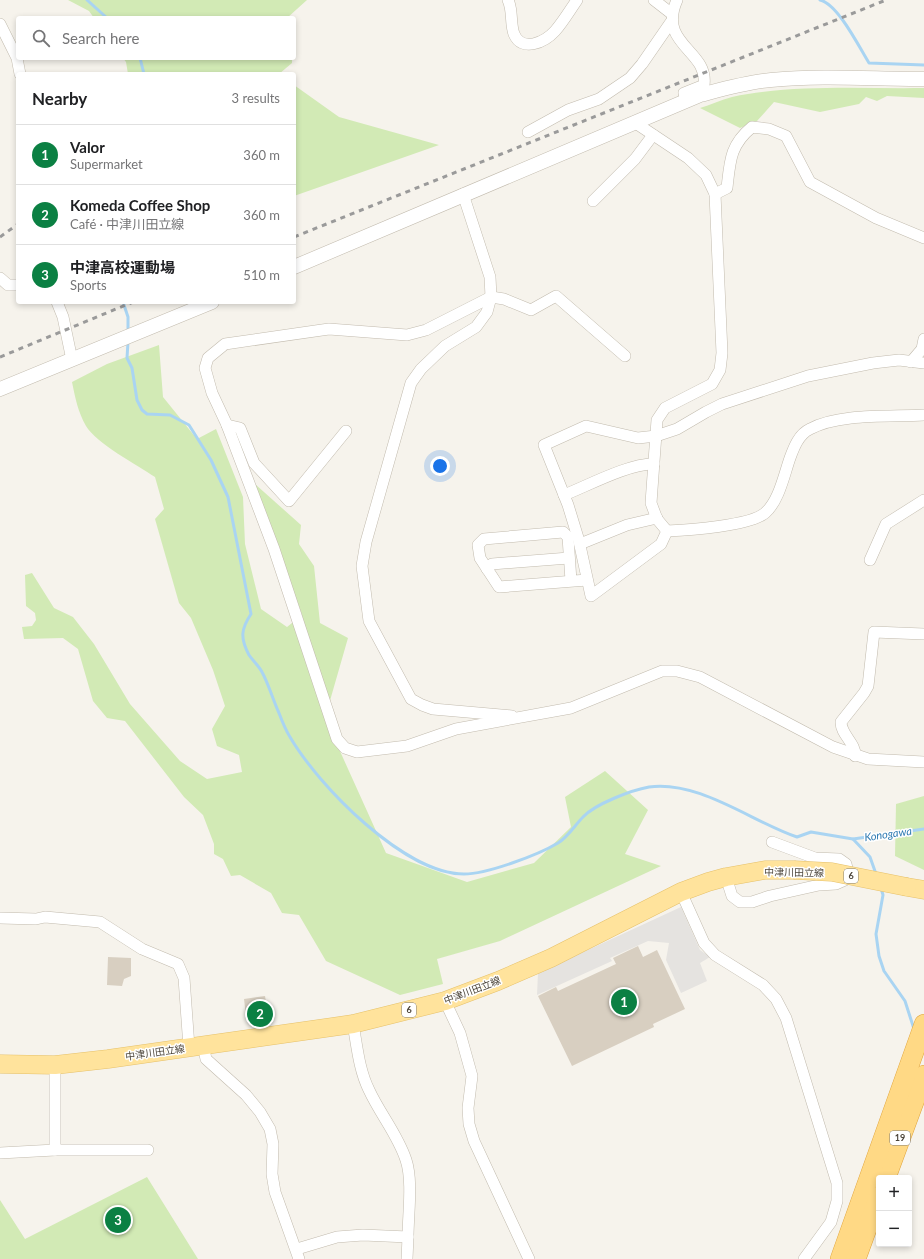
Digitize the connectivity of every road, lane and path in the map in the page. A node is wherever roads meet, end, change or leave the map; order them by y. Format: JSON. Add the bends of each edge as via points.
{"nodes":[{"id":1,"x":508,"y":0,"type":"edge"},
{"id":2,"x":577,"y":0,"type":"edge"},
{"id":3,"x":654,"y":0,"type":"edge"},
{"id":4,"x":677,"y":0,"type":"edge"},
{"id":5,"x":671,"y":18,"type":"junction"},
{"id":6,"x":0,"y":24,"type":"edge"},
{"id":7,"x":16,"y":56,"type":"edge"},
{"id":8,"x":17,"y":60,"type":"edge"},
{"id":9,"x":20,"y":72,"type":"edge"},
{"id":10,"x":924,"y":79,"type":"edge"},
{"id":11,"x":686,"y":101,"type":"junction"},
{"id":12,"x":634,"y":122,"type":"junction"},
{"id":13,"x":528,"y":132,"type":"dead end"},
{"id":14,"x":653,"y":135,"type":"junction"},
{"id":15,"x":463,"y":194,"type":"junction"},
{"id":16,"x":715,"y":194,"type":"junction"},
{"id":17,"x":593,"y":201,"type":"dead end"},
{"id":18,"x":924,"y":238,"type":"edge"},
{"id":19,"x":296,"y":266,"type":"edge"},
{"id":20,"x":0,"y":278,"type":"edge"},
{"id":21,"x":16,"y":285,"type":"edge"},
{"id":22,"x":492,"y":297,"type":"junction"},
{"id":23,"x":58,"y":304,"type":"edge"},
{"id":24,"x":208,"y":304,"type":"edge"},
{"id":25,"x":924,"y":339,"type":"edge"},
{"id":26,"x":625,"y":356,"type":"dead end"},
{"id":27,"x":78,"y":358,"type":"junction"},
{"id":28,"x":911,"y":362,"type":"junction"},
{"id":29,"x":924,"y":364,"type":"edge"},
{"id":30,"x":0,"y":389,"type":"edge"},
{"id":31,"x":924,"y":415,"type":"edge"},
{"id":32,"x":227,"y":424,"type":"junction"},
{"id":33,"x":346,"y":431,"type":"dead end"},
{"id":34,"x":656,"y":436,"type":"junction"},
{"id":35,"x":654,"y":464,"type":"junction"},
{"id":36,"x":564,"y":495,"type":"junction"},
{"id":37,"x":924,"y":500,"type":"edge"},
{"id":38,"x":657,"y":518,"type":"junction"},
{"id":39,"x":667,"y":531,"type":"junction"},
{"id":40,"x":580,"y":544,"type":"junction"},
{"id":41,"x":569,"y":558,"type":"junction"},
{"id":42,"x":870,"y":560,"type":"dead end"},
{"id":43,"x":487,"y":569,"type":"junction"},
{"id":44,"x":587,"y":580,"type":"junction"},
{"id":45,"x":571,"y":581,"type":"junction"},
{"id":46,"x":924,"y":634,"type":"edge"},
{"id":47,"x":520,"y":717,"type":"junction"},
{"id":48,"x":855,"y":756,"type":"junction"},
{"id":49,"x":924,"y":762,"type":"edge"},
{"id":50,"x":772,"y":842,"type":"dead end"},
{"id":51,"x":726,"y":877,"type":"junction"},
{"id":52,"x":916,"y":889,"type":"edge"},
{"id":53,"x":681,"y":892,"type":"junction"},
{"id":54,"x":0,"y":918,"type":"edge"},
{"id":55,"x":446,"y":1001,"type":"junction"},
{"id":56,"x":353,"y":1024,"type":"junction"},
{"id":57,"x":924,"y":1024,"type":"edge"},
{"id":58,"x":196,"y":1046,"type":"junction"},
{"id":59,"x":0,"y":1064,"type":"edge"},
{"id":60,"x":55,"y":1065,"type":"junction"},
{"id":61,"x":924,"y":1075,"type":"edge"},
{"id":62,"x":56,"y":1150,"type":"junction"},
{"id":63,"x":148,"y":1150,"type":"dead end"},
{"id":64,"x":0,"y":1153,"type":"edge"},
{"id":65,"x":887,"y":1175,"type":"edge"},
{"id":66,"x":876,"y":1204,"type":"edge"},
{"id":67,"x":408,"y":1237,"type":"junction"},
{"id":68,"x":298,"y":1254,"type":"edge"},
{"id":69,"x":407,"y":1259,"type":"edge"},
{"id":70,"x":529,"y":1259,"type":"edge"},
{"id":71,"x":804,"y":1259,"type":"edge"},
{"id":72,"x":840,"y":1259,"type":"edge"},
{"id":73,"x":856,"y":1259,"type":"edge"}],
"edges":[{"from":1,"to":2,"type":"street","via":[[514,34],[520,43],[529,45],[540,42],[554,32]]},
{"from":3,"to":5,"type":"street"},
{"from":4,"to":5,"type":"street"},
{"from":5,"to":11,"type":"street","via":[[673,30],[705,73],[704,85],[684,93]]},
{"from":5,"to":13,"type":"street","via":[[642,64],[630,78],[598,99],[568,110]]},
{"from":6,"to":7,"type":"street"},
{"from":8,"to":9,"type":"street"},
{"from":10,"to":11,"type":"street","via":[[770,80],[738,85]]},
{"from":11,"to":12,"type":"street"},
{"from":12,"to":14,"type":"street"},
{"from":12,"to":15,"type":"street"},
{"from":14,"to":16,"type":"street","via":[[688,158],[706,175]]},
{"from":14,"to":17,"type":"street","via":[[635,159]]},
{"from":15,"to":19,"type":"street"},
{"from":15,"to":22,"type":"street","via":[[490,277]]},
{"from":16,"to":18,"type":"street","via":[[727,188],[731,155],[741,136],[752,127],[769,129],[786,136],[810,182],[876,218]]},
{"from":16,"to":34,"type":"street","via":[[722,353],[720,370],[712,384],[665,408],[657,420]]},
{"from":20,"to":21,"type":"street","via":[[8,285]]},
{"from":22,"to":26,"type":"street","via":[[531,310],[556,296]]},
{"from":22,"to":32,"type":"street","via":[[426,330],[407,335],[330,329],[225,344],[208,358],[205,368],[212,393]]},
{"from":22,"to":47,"type":"street","via":[[487,312],[476,327],[445,346],[421,369],[411,383],[366,542],[362,566],[369,621],[411,698],[433,709]]},
{"from":23,"to":27,"type":"street"},
{"from":24,"to":27,"type":"street"},
{"from":25,"to":28,"type":"street","via":[[922,349]]},
{"from":27,"to":30,"type":"street"},
{"from":28,"to":29,"type":"street"},
{"from":28,"to":34,"type":"street","via":[[899,360],[873,363],[808,376],[722,404],[677,429]]},
{"from":31,"to":39,"type":"street","via":[[835,420],[809,429],[796,443],[774,500],[765,513],[752,520]]},
{"from":32,"to":33,"type":"street","via":[[240,428],[254,463],[288,501]]},
{"from":32,"to":47,"type":"street","via":[[274,549],[337,739],[345,748],[356,752],[407,746],[456,730]]},
{"from":34,"to":35,"type":"street"},
{"from":34,"to":36,"type":"street","via":[[638,438],[586,426],[544,445]]},
{"from":35,"to":36,"type":"street","via":[[613,475]]},
{"from":35,"to":38,"type":"street","via":[[652,503]]},
{"from":36,"to":40,"type":"street"},
{"from":37,"to":42,"type":"street","via":[[886,524]]},
{"from":38,"to":39,"type":"street"},
{"from":38,"to":40,"type":"street","via":[[627,525]]},
{"from":39,"to":44,"type":"street","via":[[661,544],[591,596]]},
{"from":40,"to":44,"type":"street"},
{"from":41,"to":43,"type":"street","via":[[492,564]]},
{"from":41,"to":43,"type":"street","via":[[568,537],[563,532],[484,539],[478,545],[480,558]]},
{"from":41,"to":45,"type":"street"},
{"from":43,"to":45,"type":"street","via":[[499,587]]},
{"from":44,"to":45,"type":"street"},
{"from":46,"to":48,"type":"street","via":[[874,632],[868,686],[841,722],[841,727],[856,750]]},
{"from":47,"to":48,"type":"street","via":[[571,708],[653,674],[677,671],[700,677]]},
{"from":48,"to":49,"type":"street"},
{"from":50,"to":51,"type":"street","via":[[815,858],[839,859],[846,864],[848,872],[845,880],[752,902],[740,902],[732,896]]},
{"from":51,"to":52,"type":"main road","name":"中津川田立線","number":"6","bridge":true,"via":[[765,870],[832,872]]},
{"from":51,"to":53,"type":"main road","name":"中津川田立線","number":"6"},
{"from":53,"to":55,"type":"main road","name":"中津川田立線","number":"6","via":[[551,958]]},
{"from":53,"to":71,"type":"street","via":[[704,943],[715,954],[763,985],[776,999],[786,1018],[837,1183],[837,1202],[831,1222]]},
{"from":54,"to":58,"type":"street","via":[[45,917],[100,922],[142,949],[178,964],[184,978]]},
{"from":55,"to":56,"type":"main road","name":"中津川田立線","number":"6"},
{"from":55,"to":70,"type":"street","via":[[460,1033],[472,1076],[468,1108],[474,1141]]},
{"from":56,"to":58,"type":"main road","name":"中津川田立線","number":"6"},
{"from":56,"to":67,"type":"street","via":[[368,1090],[398,1139],[407,1162]]},
{"from":57,"to":72,"type":"highway","number":"19"},
{"from":58,"to":60,"type":"main road","name":"中津川田立線","number":"6"},
{"from":58,"to":68,"type":"street","via":[[206,1059],[246,1095],[270,1129],[274,1186]]},
{"from":59,"to":60,"type":"main road","name":"中津川田立線","number":"6"},
{"from":60,"to":62,"type":"street"},
{"from":61,"to":65,"type":"highway","number":"19"},
{"from":62,"to":63,"type":"street"},
{"from":62,"to":64,"type":"street"},
{"from":66,"to":73,"type":"highway"},
{"from":67,"to":68,"type":"street","via":[[337,1237]]},
{"from":67,"to":69,"type":"street"}]}
